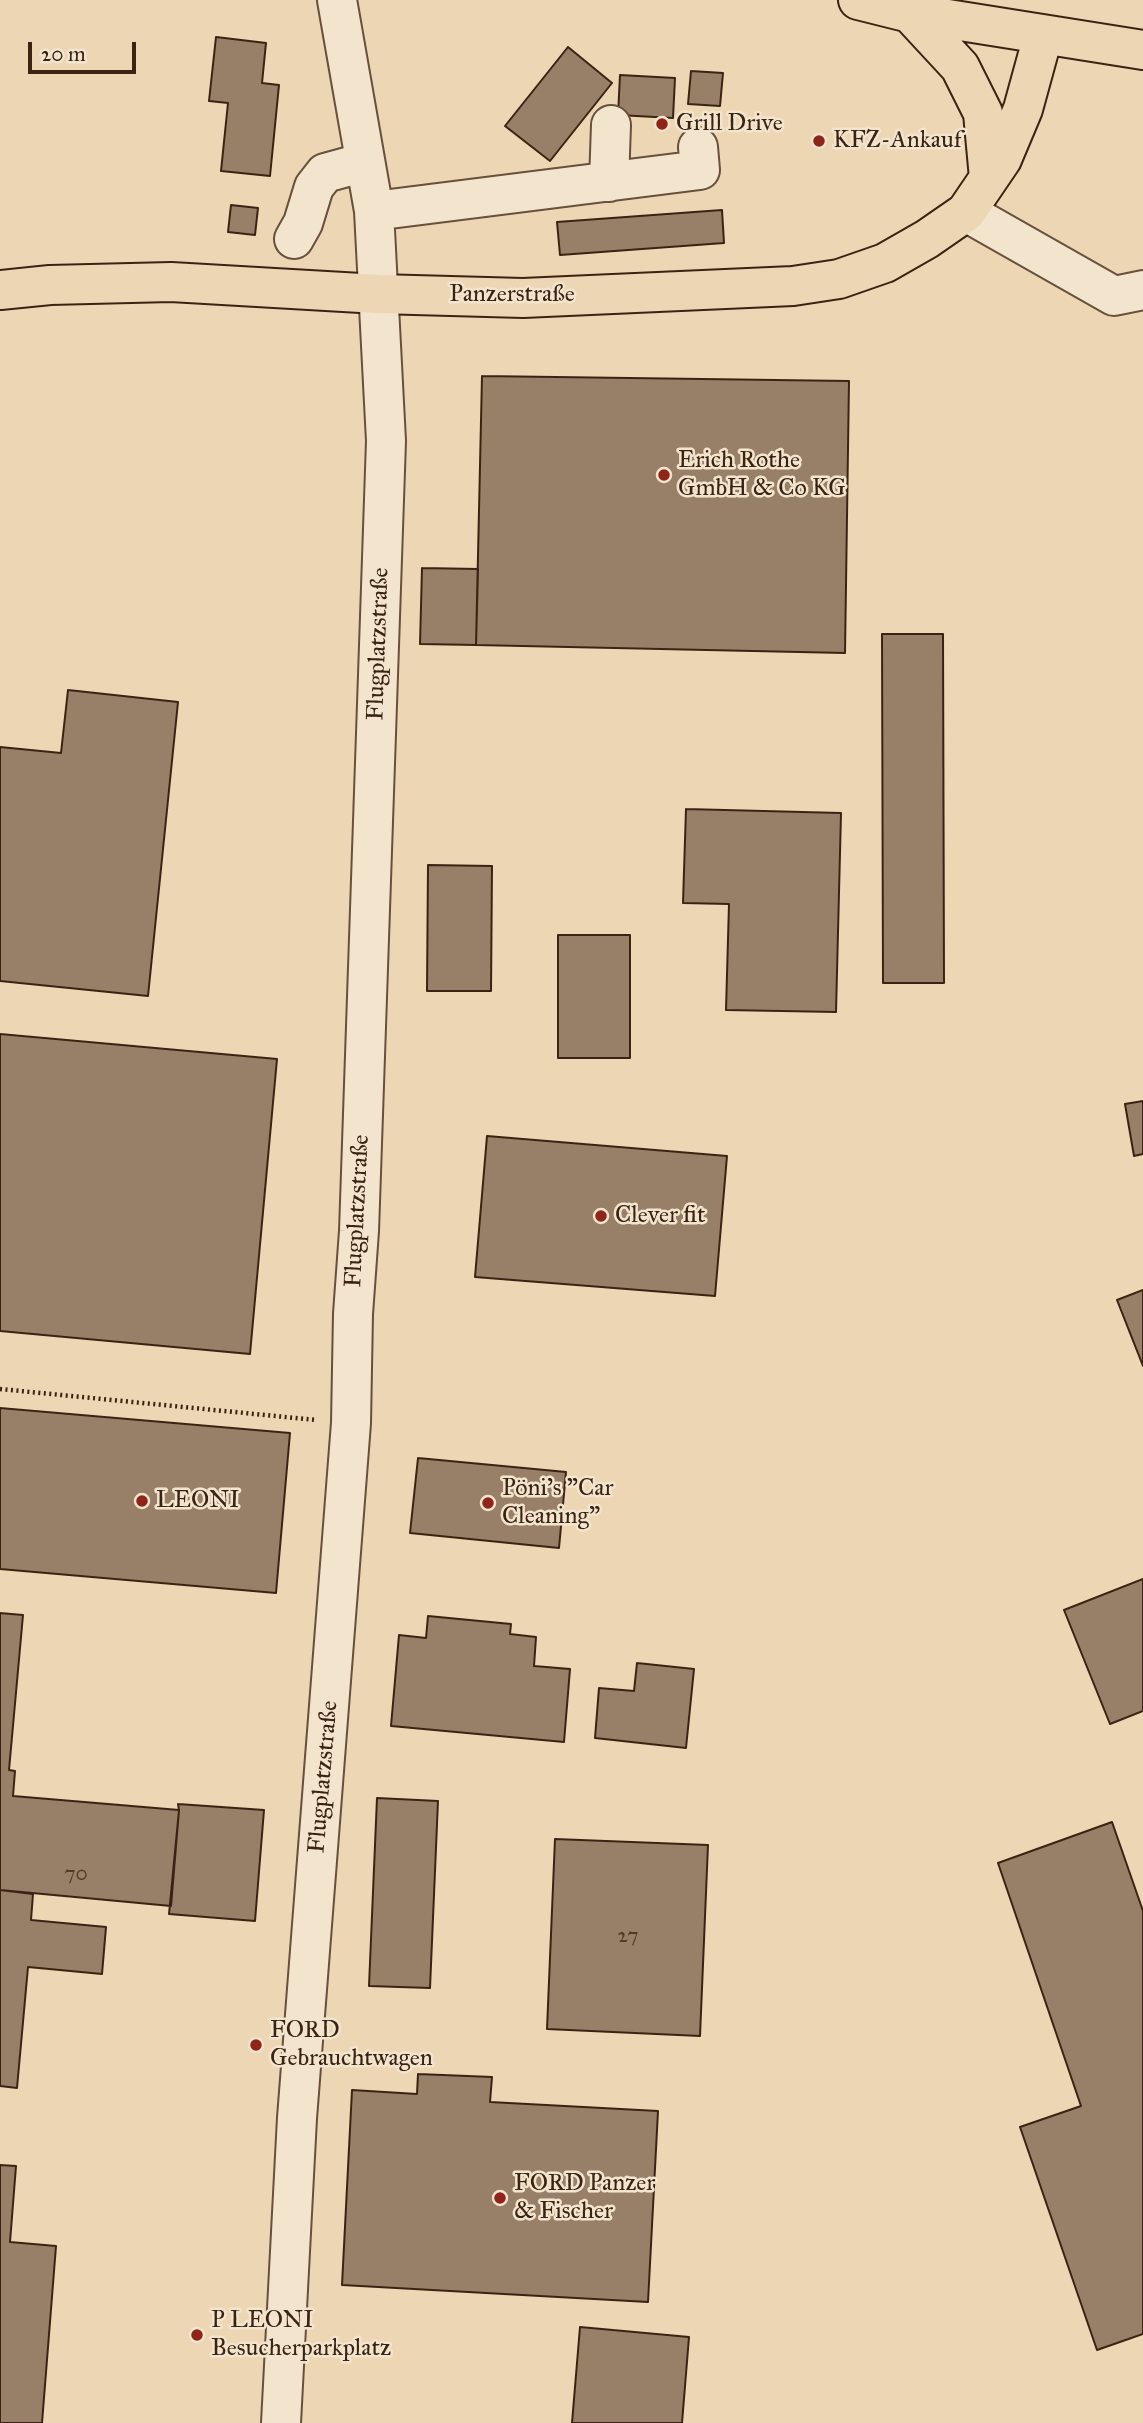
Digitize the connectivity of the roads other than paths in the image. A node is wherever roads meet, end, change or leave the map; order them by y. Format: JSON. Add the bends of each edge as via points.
{"nodes":[{"id":1,"x":337,"y":0,"type":"edge"},
{"id":2,"x":858,"y":0,"type":"edge"},
{"id":3,"x":910,"y":13,"type":"junction"},
{"id":4,"x":1043,"y":36,"type":"junction"},
{"id":5,"x":1143,"y":50,"type":"edge"},
{"id":6,"x":611,"y":125,"type":"dead end"},
{"id":7,"x":698,"y":147,"type":"dead end"},
{"id":8,"x":365,"y":162,"type":"junction"},
{"id":9,"x":989,"y":178,"type":"junction"},
{"id":10,"x":609,"y":182,"type":"junction"},
{"id":11,"x":374,"y":211,"type":"junction"},
{"id":12,"x":966,"y":212,"type":"junction"},
{"id":13,"x":294,"y":239,"type":"dead end"},
{"id":14,"x":0,"y":290,"type":"edge"},
{"id":15,"x":1143,"y":290,"type":"edge"},
{"id":16,"x":378,"y":294,"type":"junction"},
{"id":17,"x":281,"y":2423,"type":"edge"}],
"edges":[{"from":1,"to":8,"type":"street","name":"Flugplatzstraße"},
{"from":2,"to":3,"type":"main road"},
{"from":3,"to":4,"type":"main road"},
{"from":3,"to":9,"type":"main road","via":[[960,67],[983,113]]},
{"from":4,"to":5,"type":"main road"},
{"from":4,"to":9,"type":"main road","name":"Panzerstraße","via":[[1023,109]]},
{"from":6,"to":10,"type":"street"},
{"from":7,"to":10,"type":"street","via":[[700,170]]},
{"from":8,"to":11,"type":"street","name":"Flugplatzstraße"},
{"from":8,"to":13,"type":"street","via":[[325,173],[314,187]]},
{"from":9,"to":12,"type":"main road","name":"Panzerstraße"},
{"from":10,"to":11,"type":"street"},
{"from":11,"to":16,"type":"street","name":"Flugplatzstraße"},
{"from":12,"to":15,"type":"street","via":[[1114,296]]},
{"from":12,"to":16,"type":"main road","name":"Panzerstraße","via":[[885,263],[839,279],[523,298]]},
{"from":14,"to":16,"type":"main road","name":"Panzerstraße","via":[[171,282]]},
{"from":16,"to":17,"type":"street","name":"Flugplatzstraße","via":[[386,441],[351,1423],[297,2118]]}]}
